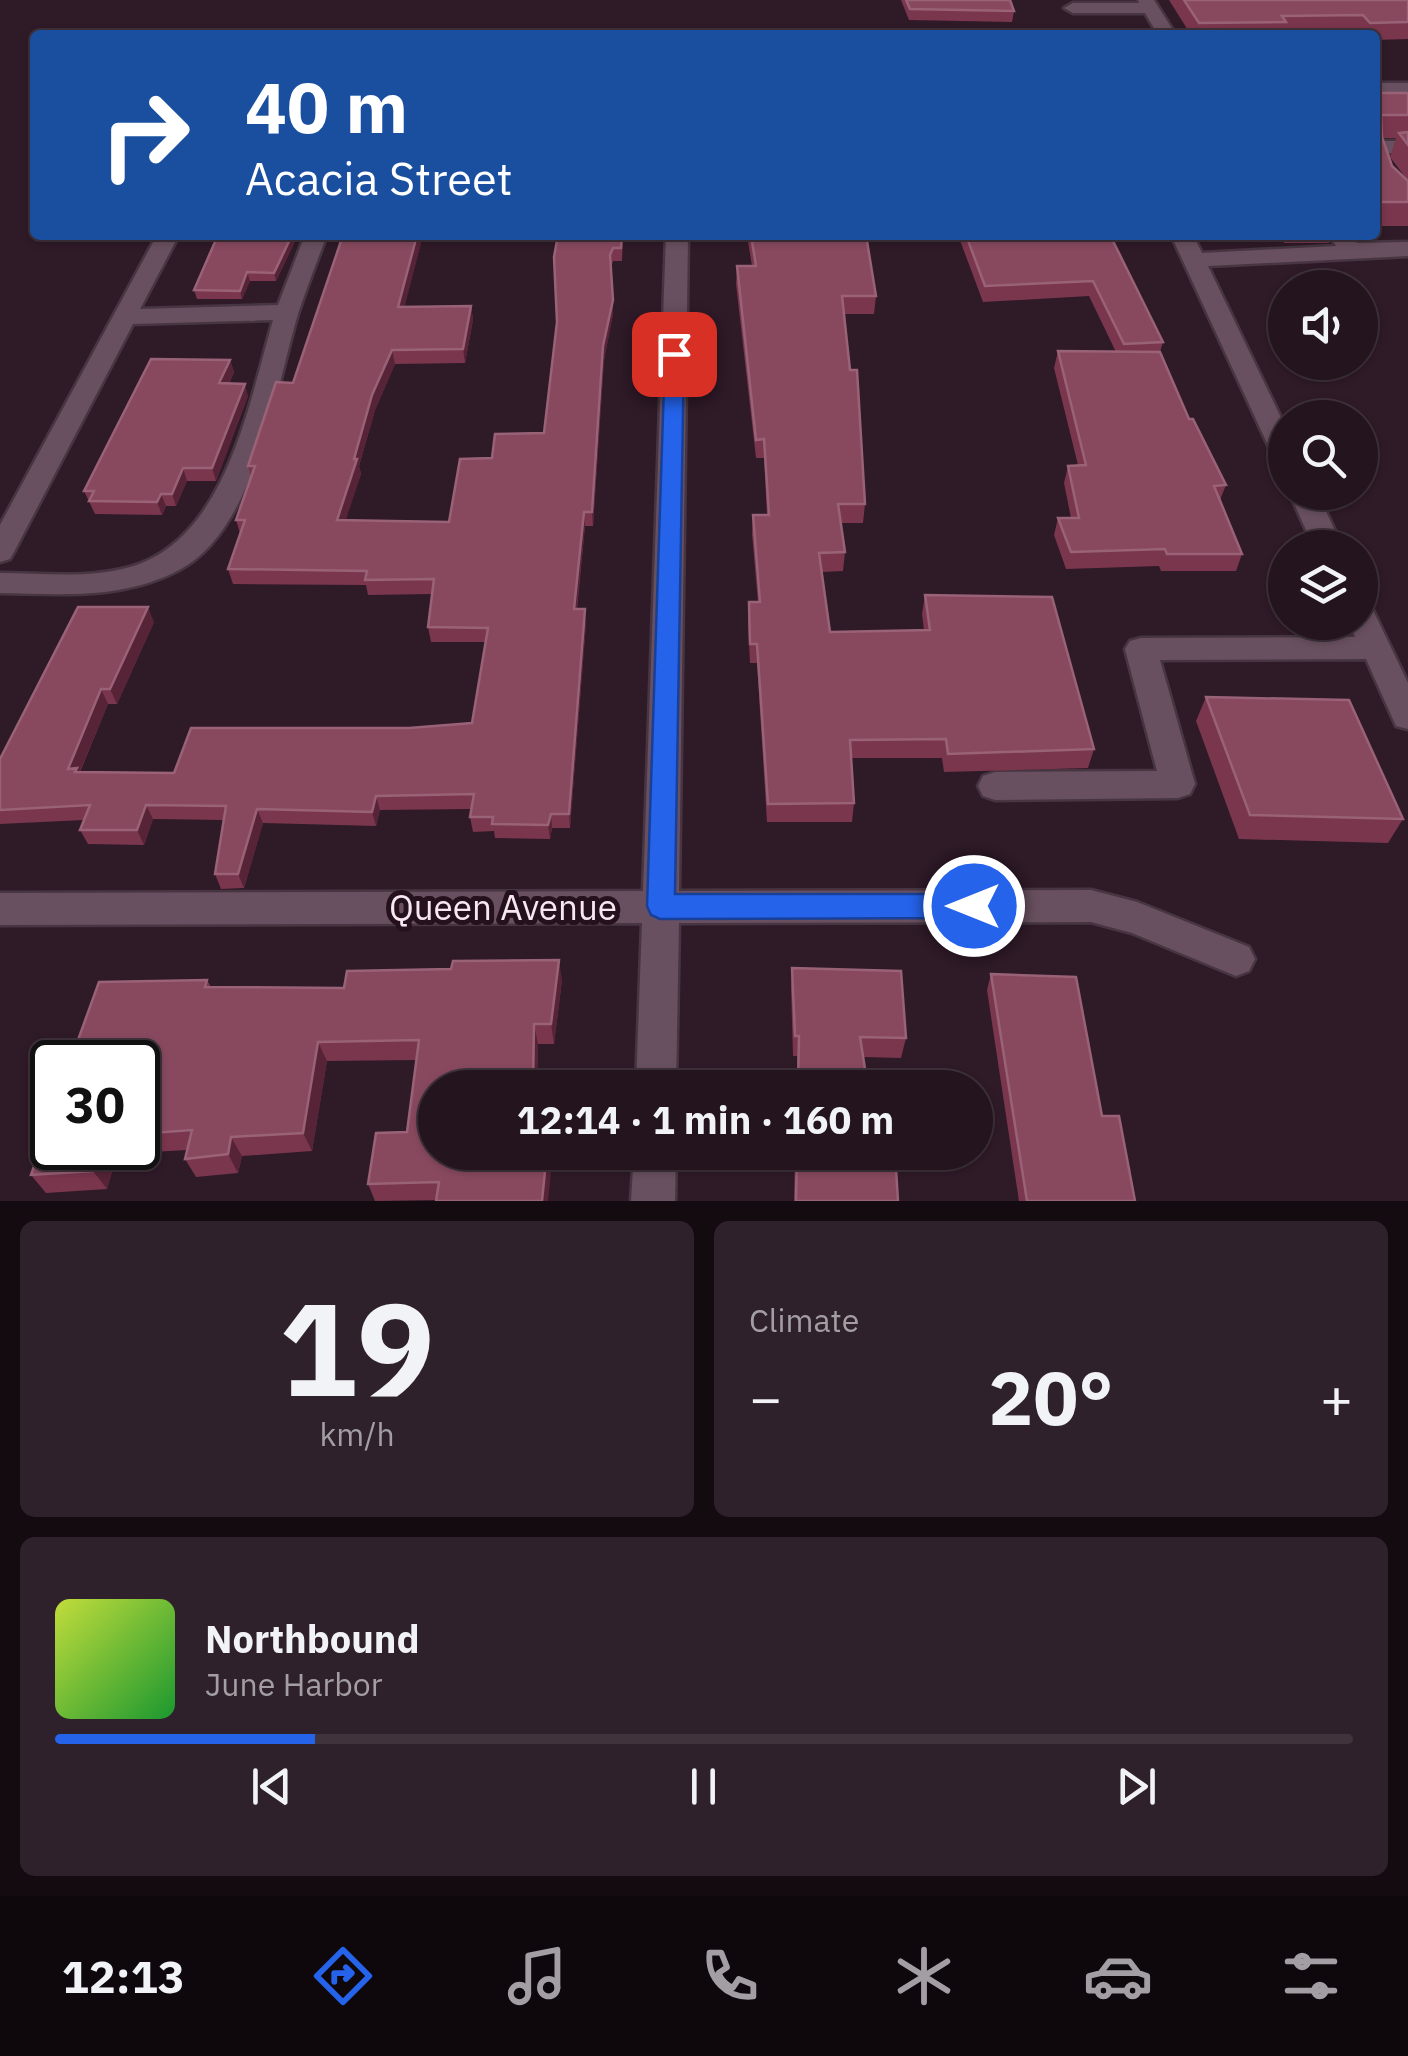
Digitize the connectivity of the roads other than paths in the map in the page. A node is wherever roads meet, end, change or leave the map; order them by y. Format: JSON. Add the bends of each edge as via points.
{"nodes":[{"id":1,"x":1148,"y":4,"type":"edge"},
{"id":2,"x":1074,"y":10,"type":"edge"},
{"id":3,"x":1164,"y":30,"type":"edge"},
{"id":4,"x":1380,"y":89,"type":"edge"},
{"id":5,"x":1408,"y":89,"type":"edge"},
{"id":6,"x":1380,"y":146,"type":"edge"},
{"id":7,"x":1408,"y":146,"type":"edge"},
{"id":8,"x":165,"y":240,"type":"edge"},
{"id":9,"x":314,"y":240,"type":"edge"},
{"id":10,"x":677,"y":240,"type":"edge"},
{"id":11,"x":1184,"y":240,"type":"edge"},
{"id":12,"x":1345,"y":242,"type":"edge"},
{"id":13,"x":1408,"y":250,"type":"edge"},
{"id":14,"x":1194,"y":260,"type":"junction"},
{"id":15,"x":287,"y":312,"type":"junction"},
{"id":16,"x":125,"y":316,"type":"junction"},
{"id":17,"x":1268,"y":418,"type":"edge"},
{"id":18,"x":0,"y":552,"type":"edge"},
{"id":19,"x":0,"y":583,"type":"edge"},
{"id":20,"x":1372,"y":640,"type":"edge"},
{"id":21,"x":1376,"y":648,"type":"junction"},
{"id":22,"x":1408,"y":717,"type":"edge"},
{"id":23,"x":995,"y":786,"type":"dead end"},
{"id":24,"x":660,"y":906,"type":"junction"},
{"id":25,"x":0,"y":909,"type":"edge"},
{"id":26,"x":1236,"y":958,"type":"dead end"},
{"id":27,"x":656,"y":1070,"type":"edge"},
{"id":28,"x":655,"y":1170,"type":"edge"},
{"id":29,"x":654,"y":1201,"type":"edge"}],
"edges":[{"from":1,"to":2,"type":"street"},
{"from":1,"to":3,"type":"street"},
{"from":4,"to":5,"type":"street"},
{"from":6,"to":7,"type":"street"},
{"from":8,"to":16,"type":"street"},
{"from":9,"to":15,"type":"street"},
{"from":10,"to":24,"type":"street"},
{"from":11,"to":14,"type":"street"},
{"from":12,"to":13,"type":"street"},
{"from":12,"to":14,"type":"street","via":[[1322,256]]},
{"from":14,"to":17,"type":"street"},
{"from":15,"to":16,"type":"street"},
{"from":15,"to":19,"type":"street","via":[[230,486],[196,544],[154,569],[106,583]]},
{"from":16,"to":18,"type":"street"},
{"from":20,"to":21,"type":"street"},
{"from":21,"to":22,"type":"street"},
{"from":21,"to":23,"type":"street","via":[[1141,649],[1178,784]]},
{"from":24,"to":25,"type":"street","name":"Queen Avenue"},
{"from":24,"to":26,"type":"street","name":"Queen Avenue","via":[[1091,906]]},
{"from":24,"to":27,"type":"street"},
{"from":28,"to":29,"type":"street"}]}
